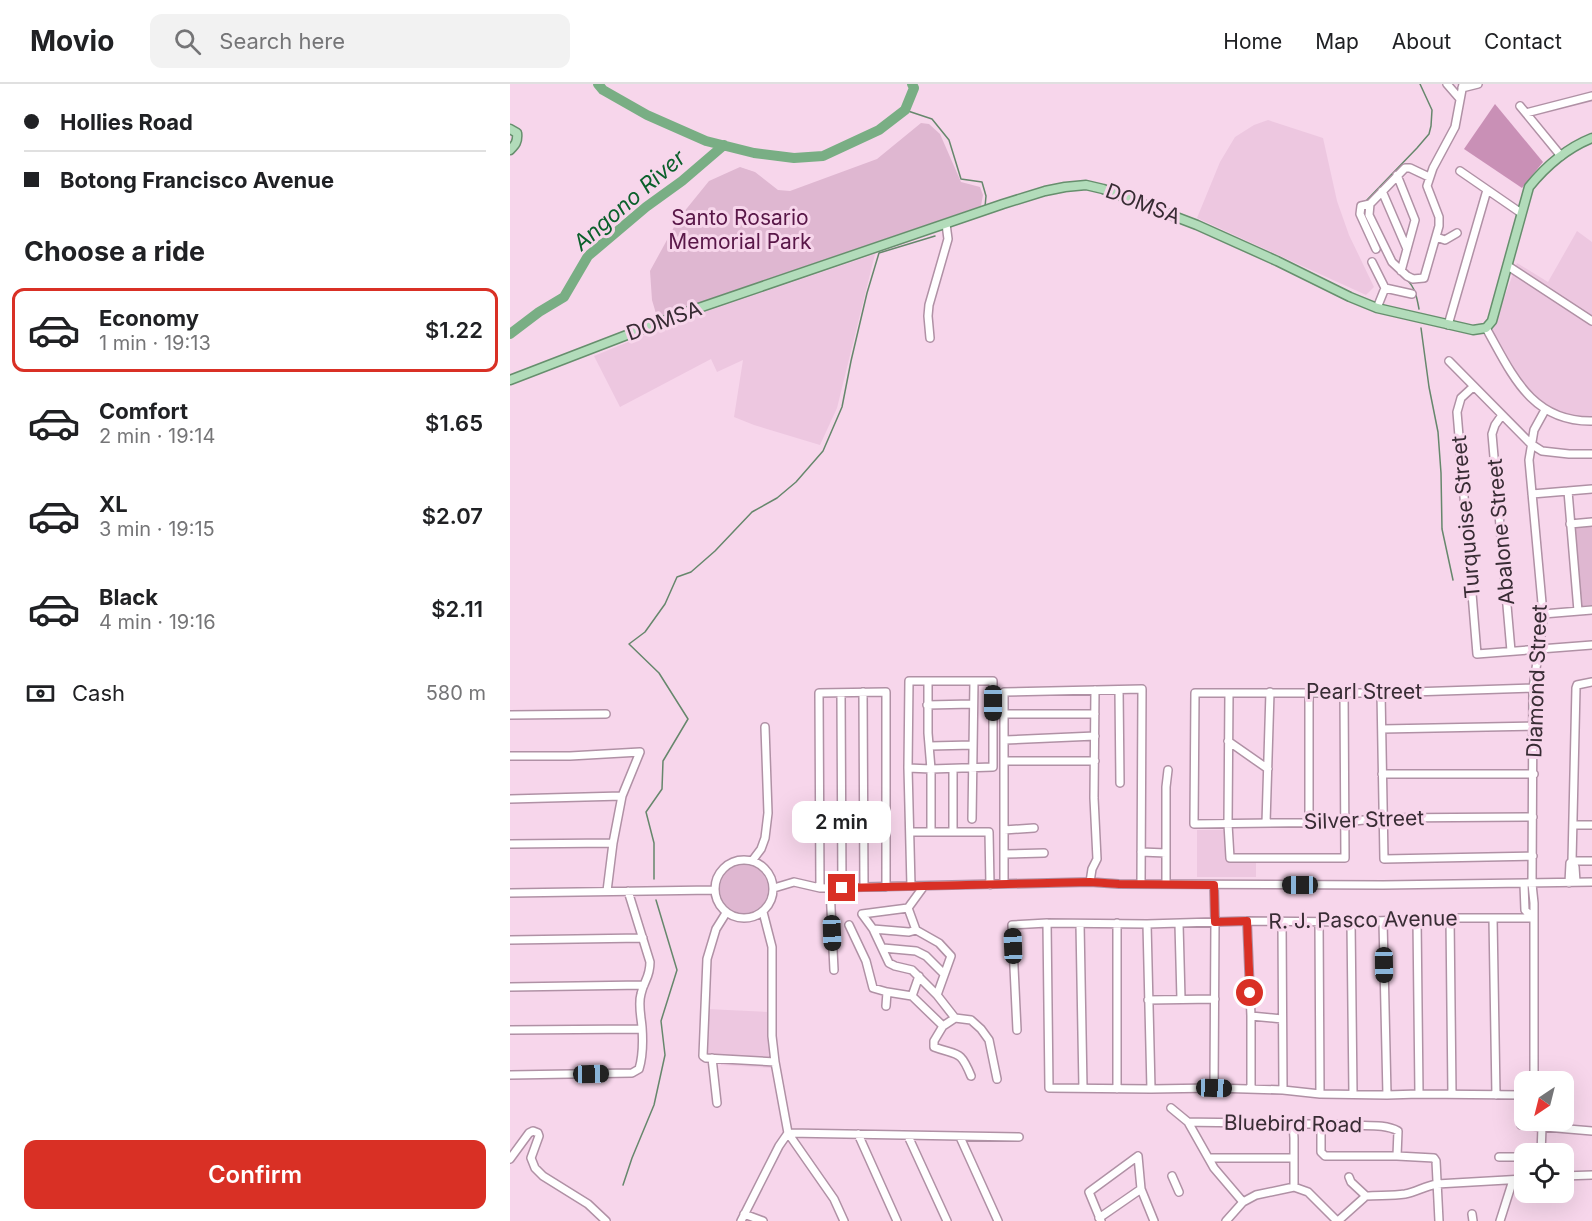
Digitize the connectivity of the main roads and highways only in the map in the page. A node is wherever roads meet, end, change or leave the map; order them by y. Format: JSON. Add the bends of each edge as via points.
{"nodes":[{"id":1,"x":510,"y":129,"type":"edge"},
{"id":2,"x":1592,"y":138,"type":"edge"},
{"id":3,"x":510,"y":150,"type":"edge"},
{"id":4,"x":510,"y":380,"type":"edge"}],
"edges":[{"from":1,"to":3,"type":"main road","via":[[517,134],[516,145]]},
{"from":2,"to":4,"type":"main road","name":"DOMSA","via":[[1543,170],[1529,187],[1492,321],[1486,328],[1473,330],[1377,308],[1197,225],[1086,185],[1046,191],[1003,204],[684,313]]}]}
